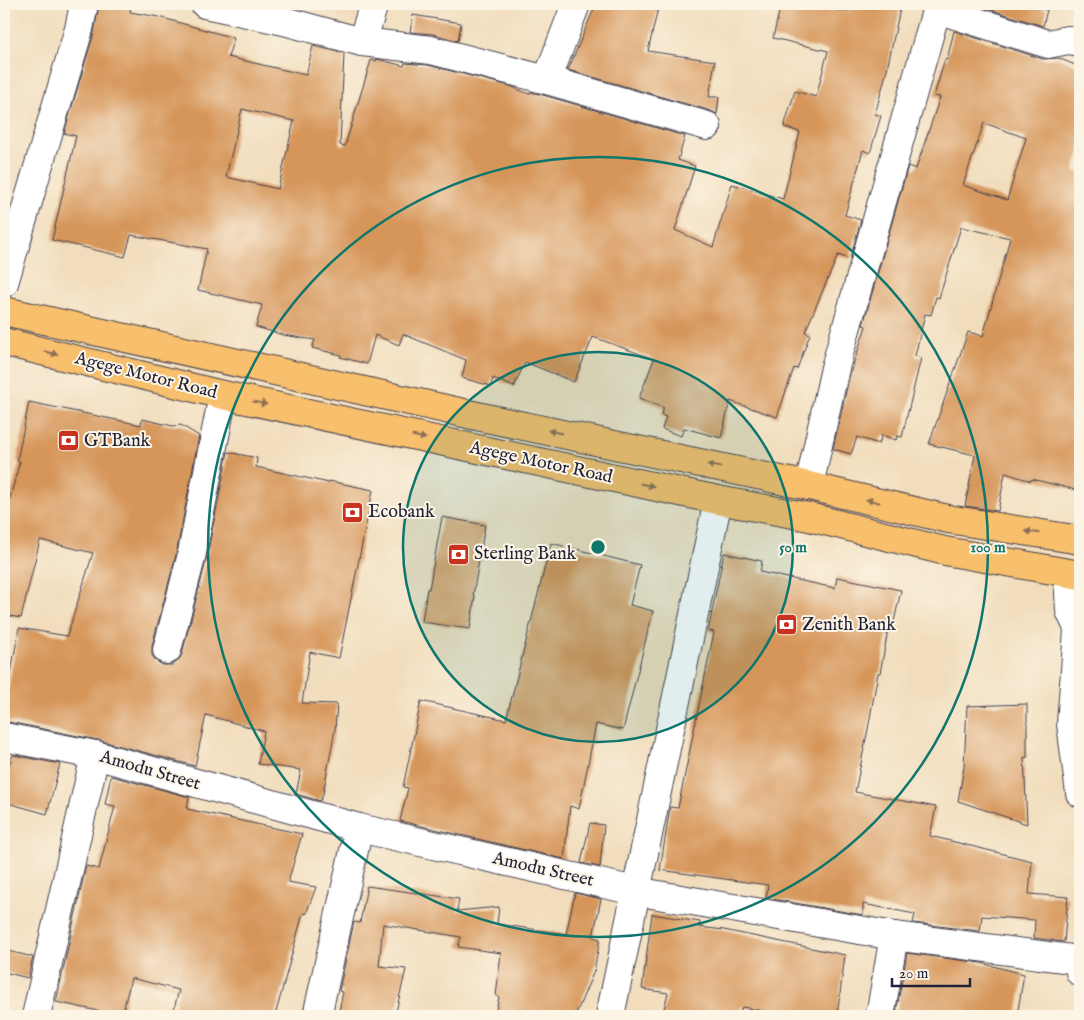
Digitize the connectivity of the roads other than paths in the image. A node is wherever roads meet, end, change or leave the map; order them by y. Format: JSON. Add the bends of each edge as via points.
{"nodes":[{"id":1,"x":84,"y":4,"type":"edge"},
{"id":2,"x":204,"y":4,"type":"edge"},
{"id":3,"x":374,"y":4,"type":"edge"},
{"id":4,"x":576,"y":4,"type":"edge"},
{"id":5,"x":937,"y":6,"type":"edge"},
{"id":6,"x":362,"y":42,"type":"junction"},
{"id":7,"x":1080,"y":42,"type":"edge"},
{"id":8,"x":547,"y":80,"type":"junction"},
{"id":9,"x":707,"y":126,"type":"dead end"},
{"id":10,"x":4,"y":283,"type":"edge"},
{"id":11,"x":4,"y":311,"type":"edge"},
{"id":12,"x":4,"y":342,"type":"edge"},
{"id":13,"x":223,"y":395,"type":"junction"},
{"id":14,"x":809,"y":486,"type":"junction"},
{"id":15,"x":718,"y":500,"type":"junction"},
{"id":16,"x":1080,"y":540,"type":"edge"},
{"id":17,"x":1074,"y":575,"type":"edge"},
{"id":18,"x":1079,"y":631,"type":"edge"},
{"id":19,"x":167,"y":650,"type":"dead end"},
{"id":20,"x":4,"y":737,"type":"edge"},
{"id":21,"x":95,"y":756,"type":"junction"},
{"id":22,"x":1080,"y":793,"type":"edge"},
{"id":23,"x":359,"y":828,"type":"junction"},
{"id":24,"x":635,"y":891,"type":"junction"},
{"id":25,"x":894,"y":936,"type":"junction"},
{"id":26,"x":1080,"y":972,"type":"edge"},
{"id":27,"x":36,"y":1016,"type":"edge"},
{"id":28,"x":317,"y":1016,"type":"edge"},
{"id":29,"x":610,"y":1016,"type":"edge"},
{"id":30,"x":880,"y":1016,"type":"edge"}],
"edges":[{"from":1,"to":10,"type":"street"},
{"from":2,"to":6,"type":"street"},
{"from":3,"to":6,"type":"street"},
{"from":4,"to":8,"type":"street"},
{"from":5,"to":7,"type":"street","via":[[1048,44],[1068,40]]},
{"from":5,"to":14,"type":"street","via":[[836,368]]},
{"from":6,"to":8,"type":"street","via":[[431,50]]},
{"from":8,"to":9,"type":"street"},
{"from":14,"to":11,"type":"highway","name":"Agege Motor Road","one_way":true},
{"from":12,"to":13,"type":"highway","name":"Agege Motor Road","one_way":true},
{"from":13,"to":15,"type":"highway","name":"Agege Motor Road","one_way":true},
{"from":13,"to":19,"type":"street","via":[[191,558]]},
{"from":16,"to":14,"type":"highway","name":"Agege Motor Road","one_way":true,"via":[[948,518]]},
{"from":15,"to":17,"type":"highway","name":"Agege Motor Road","via":[[809,517],[945,551]]},
{"from":15,"to":24,"type":"street"},
{"from":17,"to":18,"type":"street","via":[[1070,611]]},
{"from":18,"to":22,"type":"street","via":[[1071,724]]},
{"from":20,"to":21,"type":"street","name":"Amodu Street"},
{"from":21,"to":23,"type":"street","name":"Amodu Street"},
{"from":21,"to":27,"type":"street"},
{"from":23,"to":24,"type":"street","name":"Amodu Street"},
{"from":23,"to":28,"type":"street"},
{"from":24,"to":25,"type":"street","name":"Amodu Street"},
{"from":24,"to":29,"type":"street"},
{"from":25,"to":26,"type":"street","name":"Amodu Street","via":[[1079,960]]},
{"from":25,"to":30,"type":"street"}]}
